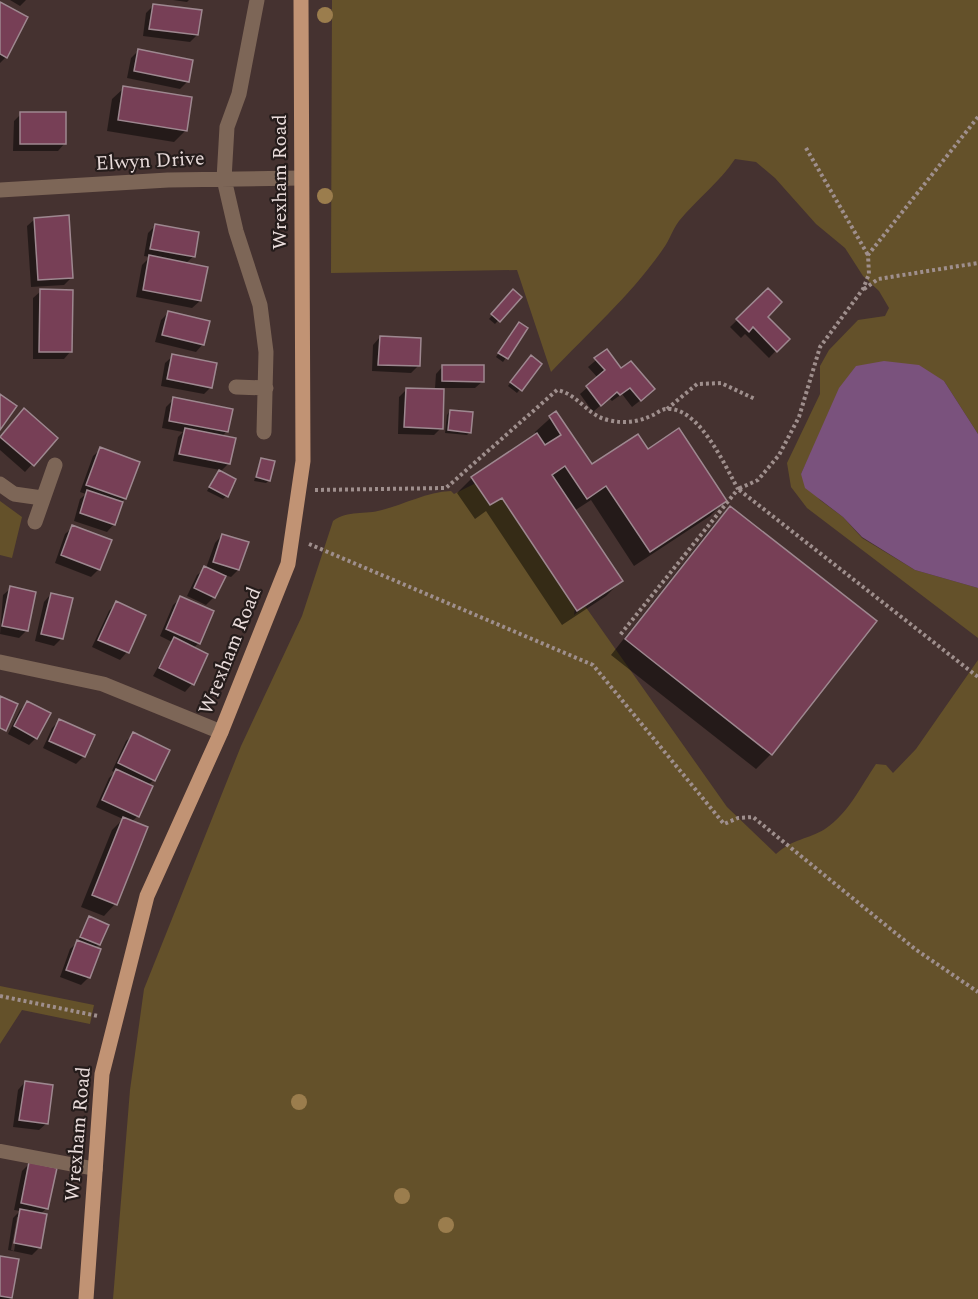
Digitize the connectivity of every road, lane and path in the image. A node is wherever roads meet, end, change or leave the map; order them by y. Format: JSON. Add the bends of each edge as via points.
{"nodes":[{"id":1,"x":257,"y":0,"type":"edge"},
{"id":2,"x":301,"y":0,"type":"edge"},
{"id":3,"x":978,"y":117,"type":"edge"},
{"id":4,"x":806,"y":148,"type":"dead end"},
{"id":5,"x":301,"y":178,"type":"junction"},
{"id":6,"x":224,"y":179,"type":"junction"},
{"id":7,"x":0,"y":190,"type":"edge"},
{"id":8,"x":868,"y":255,"type":"junction"},
{"id":9,"x":978,"y":263,"type":"edge"},
{"id":10,"x":863,"y":290,"type":"junction"},
{"id":11,"x":236,"y":387,"type":"dead end"},
{"id":12,"x":266,"y":388,"type":"junction"},
{"id":13,"x":755,"y":399,"type":"dead end"},
{"id":14,"x":666,"y":409,"type":"junction"},
{"id":15,"x":264,"y":432,"type":"dead end"},
{"id":16,"x":55,"y":465,"type":"dead end"},
{"id":17,"x":0,"y":484,"type":"edge"},
{"id":18,"x":738,"y":489,"type":"junction"},
{"id":19,"x":299,"y":490,"type":"junction"},
{"id":20,"x":42,"y":498,"type":"junction"},
{"id":21,"x":35,"y":522,"type":"dead end"},
{"id":22,"x":292,"y":537,"type":"junction"},
{"id":23,"x":620,"y":635,"type":"dead end"},
{"id":24,"x":0,"y":662,"type":"edge"},
{"id":25,"x":978,"y":677,"type":"edge"},
{"id":26,"x":221,"y":732,"type":"junction"},
{"id":27,"x":978,"y":992,"type":"edge"},
{"id":28,"x":0,"y":996,"type":"edge"},
{"id":29,"x":116,"y":1019,"type":"junction"},
{"id":30,"x":0,"y":1151,"type":"edge"},
{"id":31,"x":96,"y":1169,"type":"junction"},
{"id":32,"x":86,"y":1299,"type":"edge"}],
"edges":[{"from":1,"to":6,"type":"street","via":[[242,84],[227,128]]},
{"from":2,"to":5,"type":"main road","name":"Wrexham Road"},
{"from":3,"to":8,"type":"path"},
{"from":4,"to":8,"type":"path"},
{"from":5,"to":6,"type":"street","name":"Elwyn Drive"},
{"from":5,"to":19,"type":"main road","name":"Wrexham Road","via":[[303,461]]},
{"from":6,"to":7,"type":"street","name":"Elwyn Drive"},
{"from":6,"to":12,"type":"street","via":[[260,305]]},
{"from":8,"to":10,"type":"path","via":[[869,274]]},
{"from":9,"to":10,"type":"path","via":[[878,279]]},
{"from":10,"to":18,"type":"path","via":[[820,346],[799,417],[779,455],[758,480]]},
{"from":11,"to":12,"type":"street"},
{"from":12,"to":15,"type":"street"},
{"from":13,"to":14,"type":"path","via":[[721,383],[697,384]]},
{"from":14,"to":18,"type":"path","via":[[694,421],[707,435]]},
{"from":14,"to":19,"type":"path","via":[[641,421],[610,421],[599,418],[568,392],[557,390],[446,488]]},
{"from":16,"to":20,"type":"street"},
{"from":17,"to":20,"type":"street","via":[[14,494]]},
{"from":18,"to":23,"type":"path"},
{"from":18,"to":25,"type":"path"},
{"from":19,"to":22,"type":"main road","name":"Wrexham Road"},
{"from":20,"to":21,"type":"street"},
{"from":22,"to":26,"type":"main road","name":"Wrexham Road","via":[[288,564]]},
{"from":22,"to":27,"type":"path","via":[[593,665],[724,824],[753,817],[915,949]]},
{"from":24,"to":26,"type":"street","via":[[103,684]]},
{"from":26,"to":29,"type":"main road","name":"Wrexham Road","via":[[147,896]]},
{"from":28,"to":29,"type":"path"},
{"from":29,"to":31,"type":"main road","name":"Wrexham Road","via":[[102,1074]]},
{"from":30,"to":31,"type":"lane"},
{"from":31,"to":32,"type":"main road","name":"Wrexham Road"}]}
